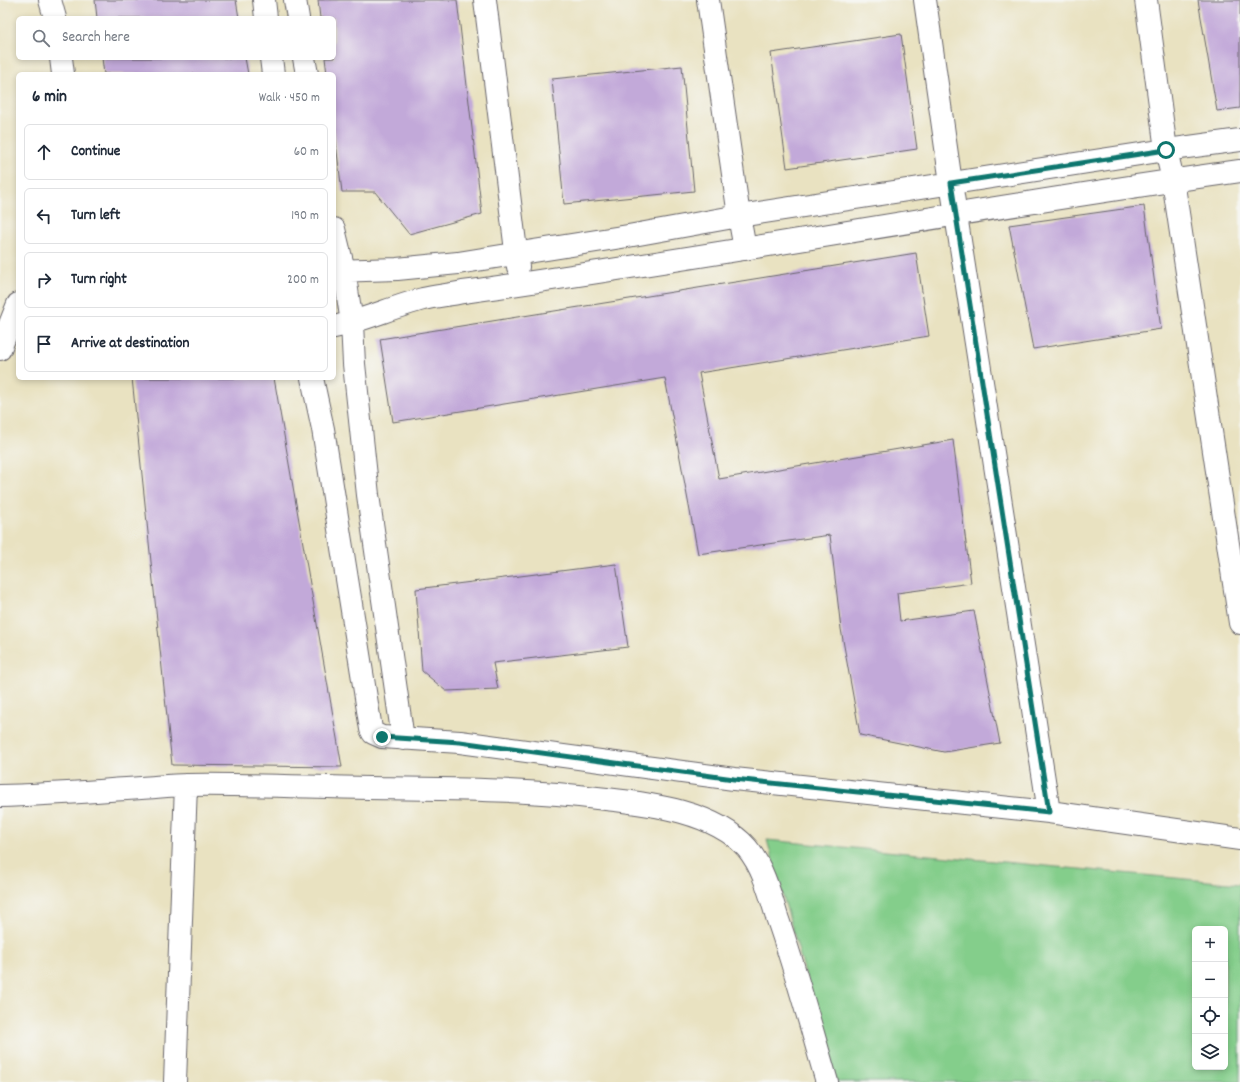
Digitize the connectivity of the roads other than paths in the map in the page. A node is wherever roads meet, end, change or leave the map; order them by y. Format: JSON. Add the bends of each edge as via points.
{"nodes":[{"id":1,"x":50,"y":0,"type":"edge"},
{"id":2,"x":264,"y":0,"type":"edge"},
{"id":3,"x":295,"y":0,"type":"edge"},
{"id":4,"x":485,"y":0,"type":"edge"},
{"id":5,"x":708,"y":0,"type":"edge"},
{"id":6,"x":925,"y":0,"type":"edge"},
{"id":7,"x":1146,"y":0,"type":"edge"},
{"id":8,"x":54,"y":16,"type":"edge"},
{"id":9,"x":266,"y":16,"type":"edge"},
{"id":10,"x":298,"y":16,"type":"edge"},
{"id":11,"x":61,"y":60,"type":"edge"},
{"id":12,"x":271,"y":60,"type":"edge"},
{"id":13,"x":304,"y":60,"type":"edge"},
{"id":14,"x":63,"y":72,"type":"edge"},
{"id":15,"x":273,"y":72,"type":"edge"},
{"id":16,"x":307,"y":72,"type":"edge"},
{"id":17,"x":1240,"y":140,"type":"edge"},
{"id":18,"x":1166,"y":150,"type":"junction"},
{"id":19,"x":1240,"y":171,"type":"edge"},
{"id":20,"x":1173,"y":180,"type":"junction"},
{"id":21,"x":951,"y":183,"type":"junction"},
{"id":22,"x":956,"y":214,"type":"junction"},
{"id":23,"x":739,"y":216,"type":"junction"},
{"id":24,"x":336,"y":245,"type":"edge"},
{"id":25,"x":745,"y":249,"type":"junction"},
{"id":26,"x":518,"y":254,"type":"junction"},
{"id":27,"x":339,"y":270,"type":"edge"},
{"id":28,"x":519,"y":284,"type":"junction"},
{"id":29,"x":16,"y":309,"type":"edge"},
{"id":30,"x":343,"y":325,"type":"edge"},
{"id":31,"x":0,"y":349,"type":"edge"},
{"id":32,"x":312,"y":380,"type":"edge"},
{"id":33,"x":1240,"y":623,"type":"edge"},
{"id":34,"x":403,"y":739,"type":"junction"},
{"id":35,"x":186,"y":785,"type":"junction"},
{"id":36,"x":0,"y":796,"type":"edge"},
{"id":37,"x":1049,"y":812,"type":"junction"},
{"id":38,"x":1240,"y":838,"type":"edge"},
{"id":39,"x":175,"y":1082,"type":"edge"},
{"id":40,"x":827,"y":1082,"type":"edge"}],
"edges":[{"from":1,"to":8,"type":"street"},
{"from":2,"to":9,"type":"street"},
{"from":3,"to":10,"type":"street"},
{"from":4,"to":26,"type":"street"},
{"from":5,"to":23,"type":"street"},
{"from":6,"to":21,"type":"street"},
{"from":7,"to":18,"type":"street"},
{"from":11,"to":14,"type":"street"},
{"from":12,"to":15,"type":"street"},
{"from":13,"to":16,"type":"street"},
{"from":17,"to":18,"type":"street"},
{"from":18,"to":20,"type":"street"},
{"from":18,"to":21,"type":"street"},
{"from":19,"to":20,"type":"street"},
{"from":20,"to":22,"type":"street"},
{"from":20,"to":33,"type":"street"},
{"from":21,"to":22,"type":"street"},
{"from":21,"to":23,"type":"street"},
{"from":22,"to":25,"type":"street"},
{"from":22,"to":37,"type":"street"},
{"from":23,"to":25,"type":"street"},
{"from":23,"to":26,"type":"street"},
{"from":24,"to":27,"type":"street"},
{"from":25,"to":28,"type":"street"},
{"from":26,"to":27,"type":"street","via":[[426,267]]},
{"from":26,"to":28,"type":"street"},
{"from":27,"to":30,"type":"street"},
{"from":28,"to":30,"type":"street","via":[[423,299]]},
{"from":29,"to":31,"type":"street"},
{"from":30,"to":34,"type":"street","via":[[354,364],[368,495]]},
{"from":32,"to":34,"type":"street","via":[[324,436],[371,728],[377,736]]},
{"from":34,"to":37,"type":"street","via":[[460,742],[734,779]]},
{"from":35,"to":36,"type":"street"},
{"from":35,"to":39,"type":"street"},
{"from":35,"to":40,"type":"street","via":[[522,791],[627,801],[667,808],[710,823],[746,847],[761,872],[788,948]]},
{"from":37,"to":38,"type":"street"}]}
